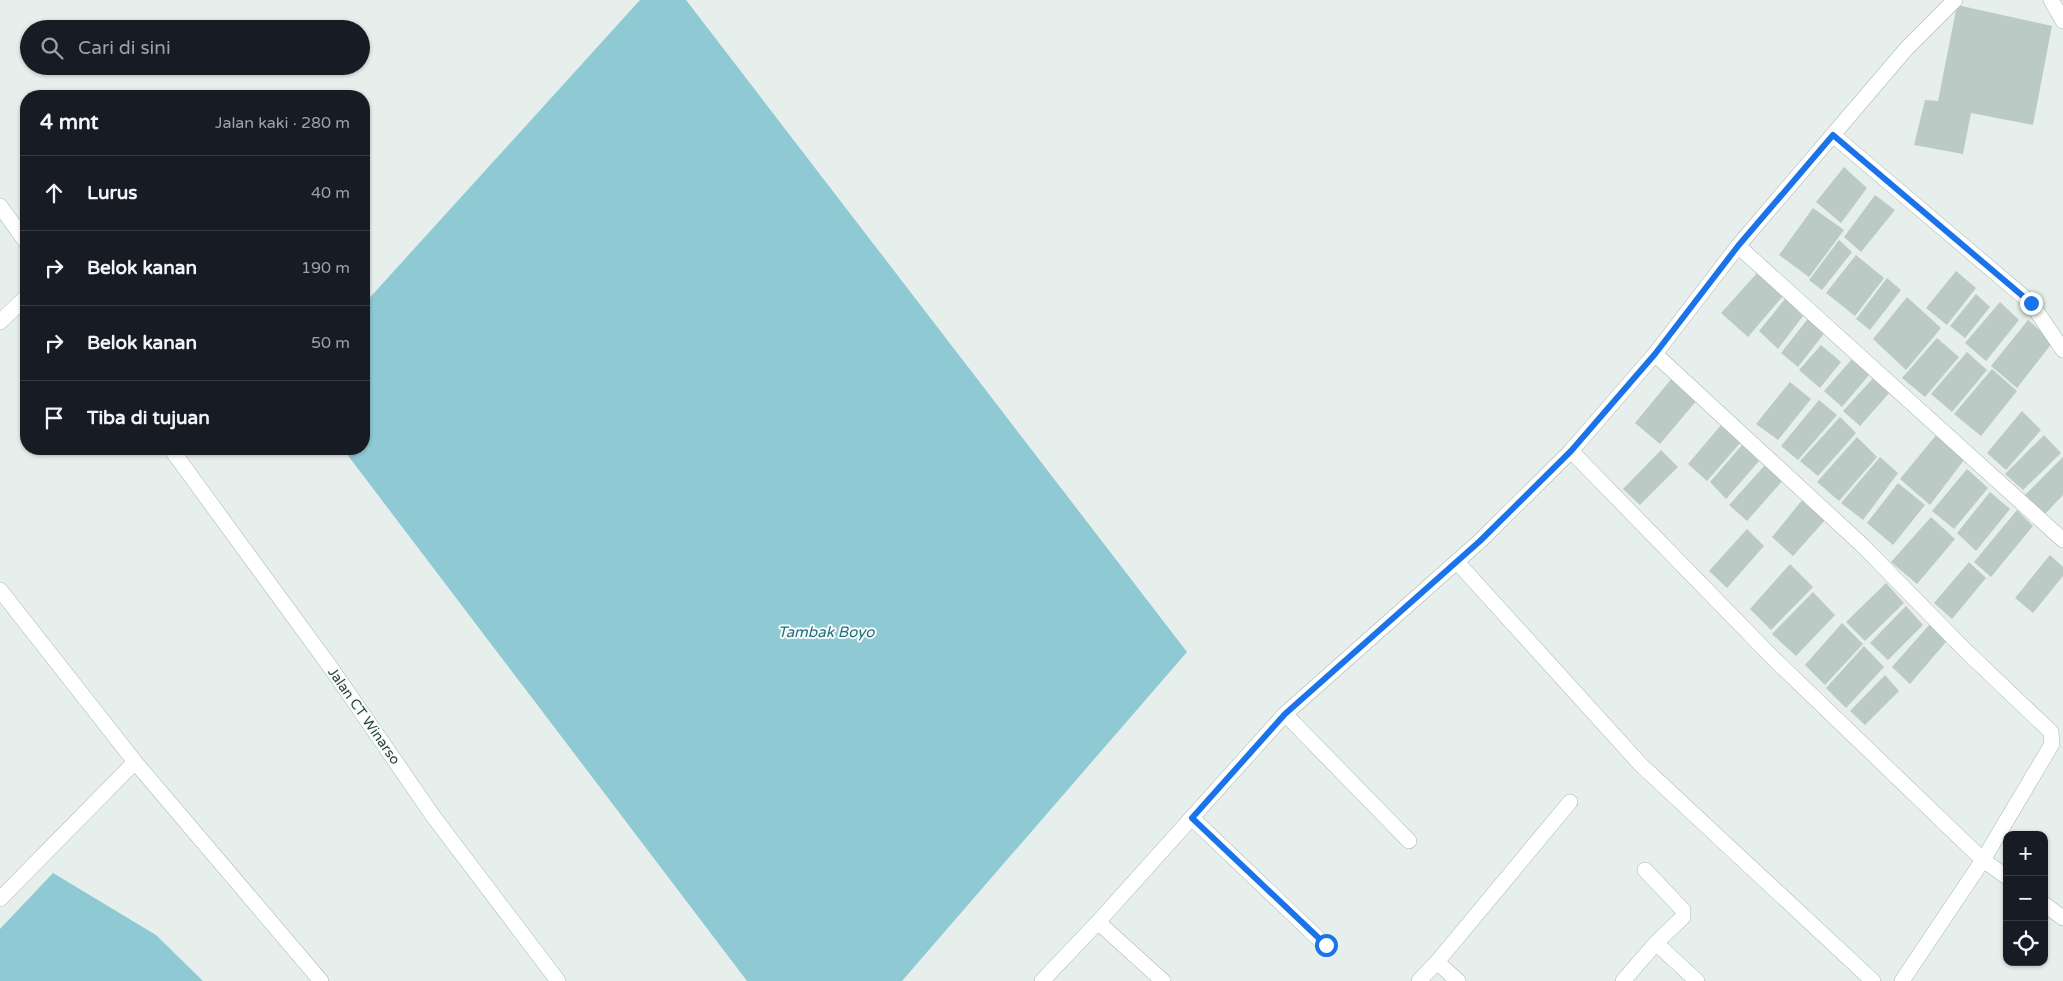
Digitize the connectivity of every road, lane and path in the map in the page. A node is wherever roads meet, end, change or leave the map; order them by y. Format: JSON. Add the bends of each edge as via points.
{"nodes":[{"id":1,"x":1955,"y":0,"type":"edge"},
{"id":2,"x":2051,"y":0,"type":"edge"},
{"id":3,"x":2063,"y":21,"type":"edge"},
{"id":4,"x":1833,"y":135,"type":"junction"},
{"id":5,"x":0,"y":206,"type":"edge"},
{"id":6,"x":20,"y":234,"type":"edge"},
{"id":7,"x":1738,"y":246,"type":"junction"},
{"id":8,"x":20,"y":303,"type":"edge"},
{"id":9,"x":0,"y":322,"type":"edge"},
{"id":10,"x":2063,"y":350,"type":"edge"},
{"id":11,"x":1655,"y":354,"type":"junction"},
{"id":12,"x":1571,"y":451,"type":"junction"},
{"id":13,"x":175,"y":455,"type":"edge"},
{"id":14,"x":2063,"y":540,"type":"edge"},
{"id":15,"x":1457,"y":562,"type":"junction"},
{"id":16,"x":0,"y":590,"type":"edge"},
{"id":17,"x":1285,"y":714,"type":"junction"},
{"id":18,"x":135,"y":762,"type":"junction"},
{"id":19,"x":1570,"y":802,"type":"dead end"},
{"id":20,"x":1192,"y":818,"type":"junction"},
{"id":21,"x":1408,"y":841,"type":"dead end"},
{"id":22,"x":1983,"y":860,"type":"junction"},
{"id":23,"x":1645,"y":870,"type":"dead end"},
{"id":24,"x":2006,"y":876,"type":"edge"},
{"id":25,"x":0,"y":900,"type":"edge"},
{"id":26,"x":2048,"y":907,"type":"edge"},
{"id":27,"x":2063,"y":918,"type":"edge"},
{"id":28,"x":1098,"y":922,"type":"junction"},
{"id":29,"x":1656,"y":943,"type":"junction"},
{"id":30,"x":1326,"y":945,"type":"dead end"},
{"id":31,"x":1437,"y":962,"type":"junction"},
{"id":32,"x":321,"y":981,"type":"edge"},
{"id":33,"x":558,"y":981,"type":"edge"},
{"id":34,"x":1042,"y":981,"type":"edge"},
{"id":35,"x":1163,"y":981,"type":"edge"},
{"id":36,"x":1419,"y":981,"type":"edge"},
{"id":37,"x":1458,"y":981,"type":"edge"},
{"id":38,"x":1624,"y":981,"type":"edge"},
{"id":39,"x":1697,"y":981,"type":"edge"},
{"id":40,"x":1873,"y":981,"type":"edge"},
{"id":41,"x":1902,"y":981,"type":"edge"}],
"edges":[{"from":1,"to":4,"type":"street","via":[[1907,48]]},
{"from":2,"to":3,"type":"street"},
{"from":4,"to":7,"type":"street"},
{"from":4,"to":10,"type":"street","via":[[2031,303]]},
{"from":5,"to":6,"type":"street"},
{"from":7,"to":11,"type":"street"},
{"from":7,"to":14,"type":"street"},
{"from":8,"to":9,"type":"street"},
{"from":11,"to":12,"type":"street"},
{"from":11,"to":22,"type":"street","via":[[1862,545],[2051,732],[2052,744]]},
{"from":12,"to":15,"type":"street"},
{"from":12,"to":22,"type":"street","via":[[1773,658]]},
{"from":13,"to":33,"type":"street","name":"Jalan CT Winarso","via":[[331,668],[433,816]]},
{"from":15,"to":17,"type":"street"},
{"from":15,"to":40,"type":"street","via":[[1641,765]]},
{"from":16,"to":18,"type":"street"},
{"from":17,"to":20,"type":"street"},
{"from":17,"to":21,"type":"street"},
{"from":18,"to":25,"type":"street"},
{"from":18,"to":32,"type":"street"},
{"from":19,"to":31,"type":"street"},
{"from":20,"to":28,"type":"street"},
{"from":20,"to":30,"type":"street"},
{"from":22,"to":24,"type":"street"},
{"from":22,"to":41,"type":"street"},
{"from":23,"to":29,"type":"street","via":[[1684,913]]},
{"from":26,"to":27,"type":"street"},
{"from":28,"to":34,"type":"street"},
{"from":28,"to":35,"type":"street"},
{"from":29,"to":38,"type":"street"},
{"from":29,"to":39,"type":"street"},
{"from":31,"to":36,"type":"street"},
{"from":31,"to":37,"type":"street"}]}
